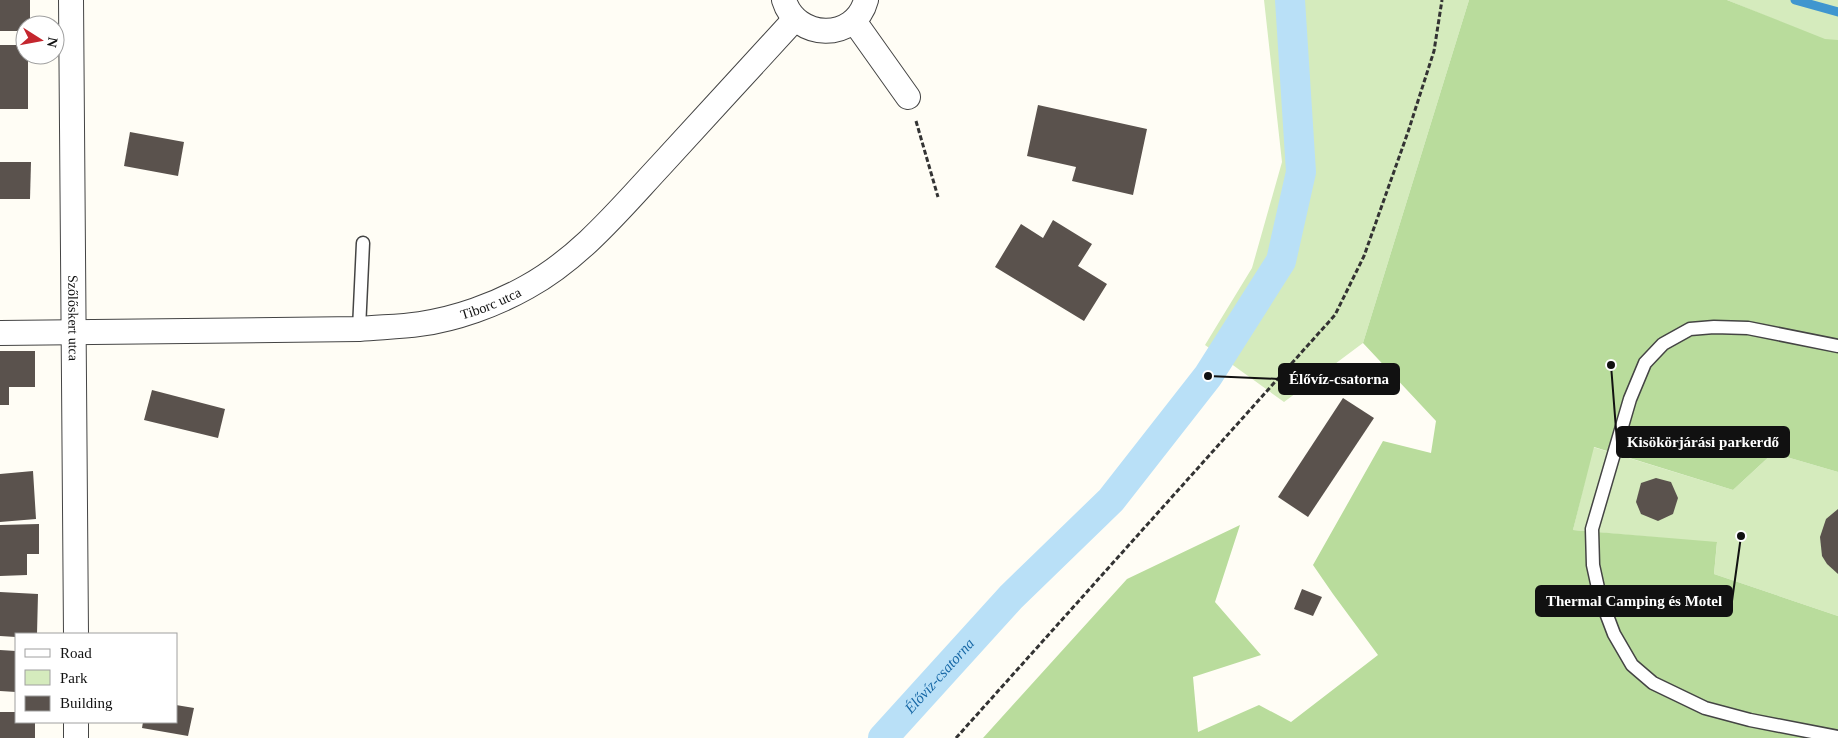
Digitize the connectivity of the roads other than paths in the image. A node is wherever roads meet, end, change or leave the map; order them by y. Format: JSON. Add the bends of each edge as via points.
{"nodes":[{"id":1,"x":71,"y":0,"type":"edge"},
{"id":2,"x":866,"y":0,"type":"edge"},
{"id":3,"x":789,"y":10,"type":"edge"},
{"id":4,"x":854,"y":21,"type":"junction"},
{"id":5,"x":908,"y":97,"type":"road end"},
{"id":6,"x":363,"y":243,"type":"dead end"},
{"id":7,"x":359,"y":329,"type":"junction"},
{"id":8,"x":0,"y":333,"type":"edge"},
{"id":9,"x":74,"y":334,"type":"junction"},
{"id":10,"x":1838,"y":346,"type":"edge"},
{"id":11,"x":76,"y":633,"type":"edge"},
{"id":12,"x":76,"y":723,"type":"edge"},
{"id":13,"x":1838,"y":737,"type":"edge"},
{"id":14,"x":76,"y":738,"type":"edge"}],
"edges":[{"from":1,"to":9,"type":"street","name":"Szőlőskert utca"},
{"from":2,"to":4,"type":"street"},
{"from":3,"to":4,"type":"street","via":[[814,31],[835,31]]},
{"from":3,"to":7,"type":"street","name":"Tiborc utca","via":[[606,224],[549,274],[505,298],[456,316],[418,324]]},
{"from":4,"to":5,"type":"street"},
{"from":6,"to":7,"type":"lane"},
{"from":7,"to":9,"type":"street","name":"Tiborc utca"},
{"from":8,"to":9,"type":"street","name":"Tiborc utca"},
{"from":9,"to":11,"type":"street","name":"Szőlőskert utca"},
{"from":10,"to":13,"type":"lane","via":[[1748,328],[1714,327],[1690,329],[1664,344],[1644,363],[1630,399],[1592,529],[1600,597],[1614,634],[1632,665],[1653,683],[1705,708]]},
{"from":12,"to":14,"type":"street"}]}
